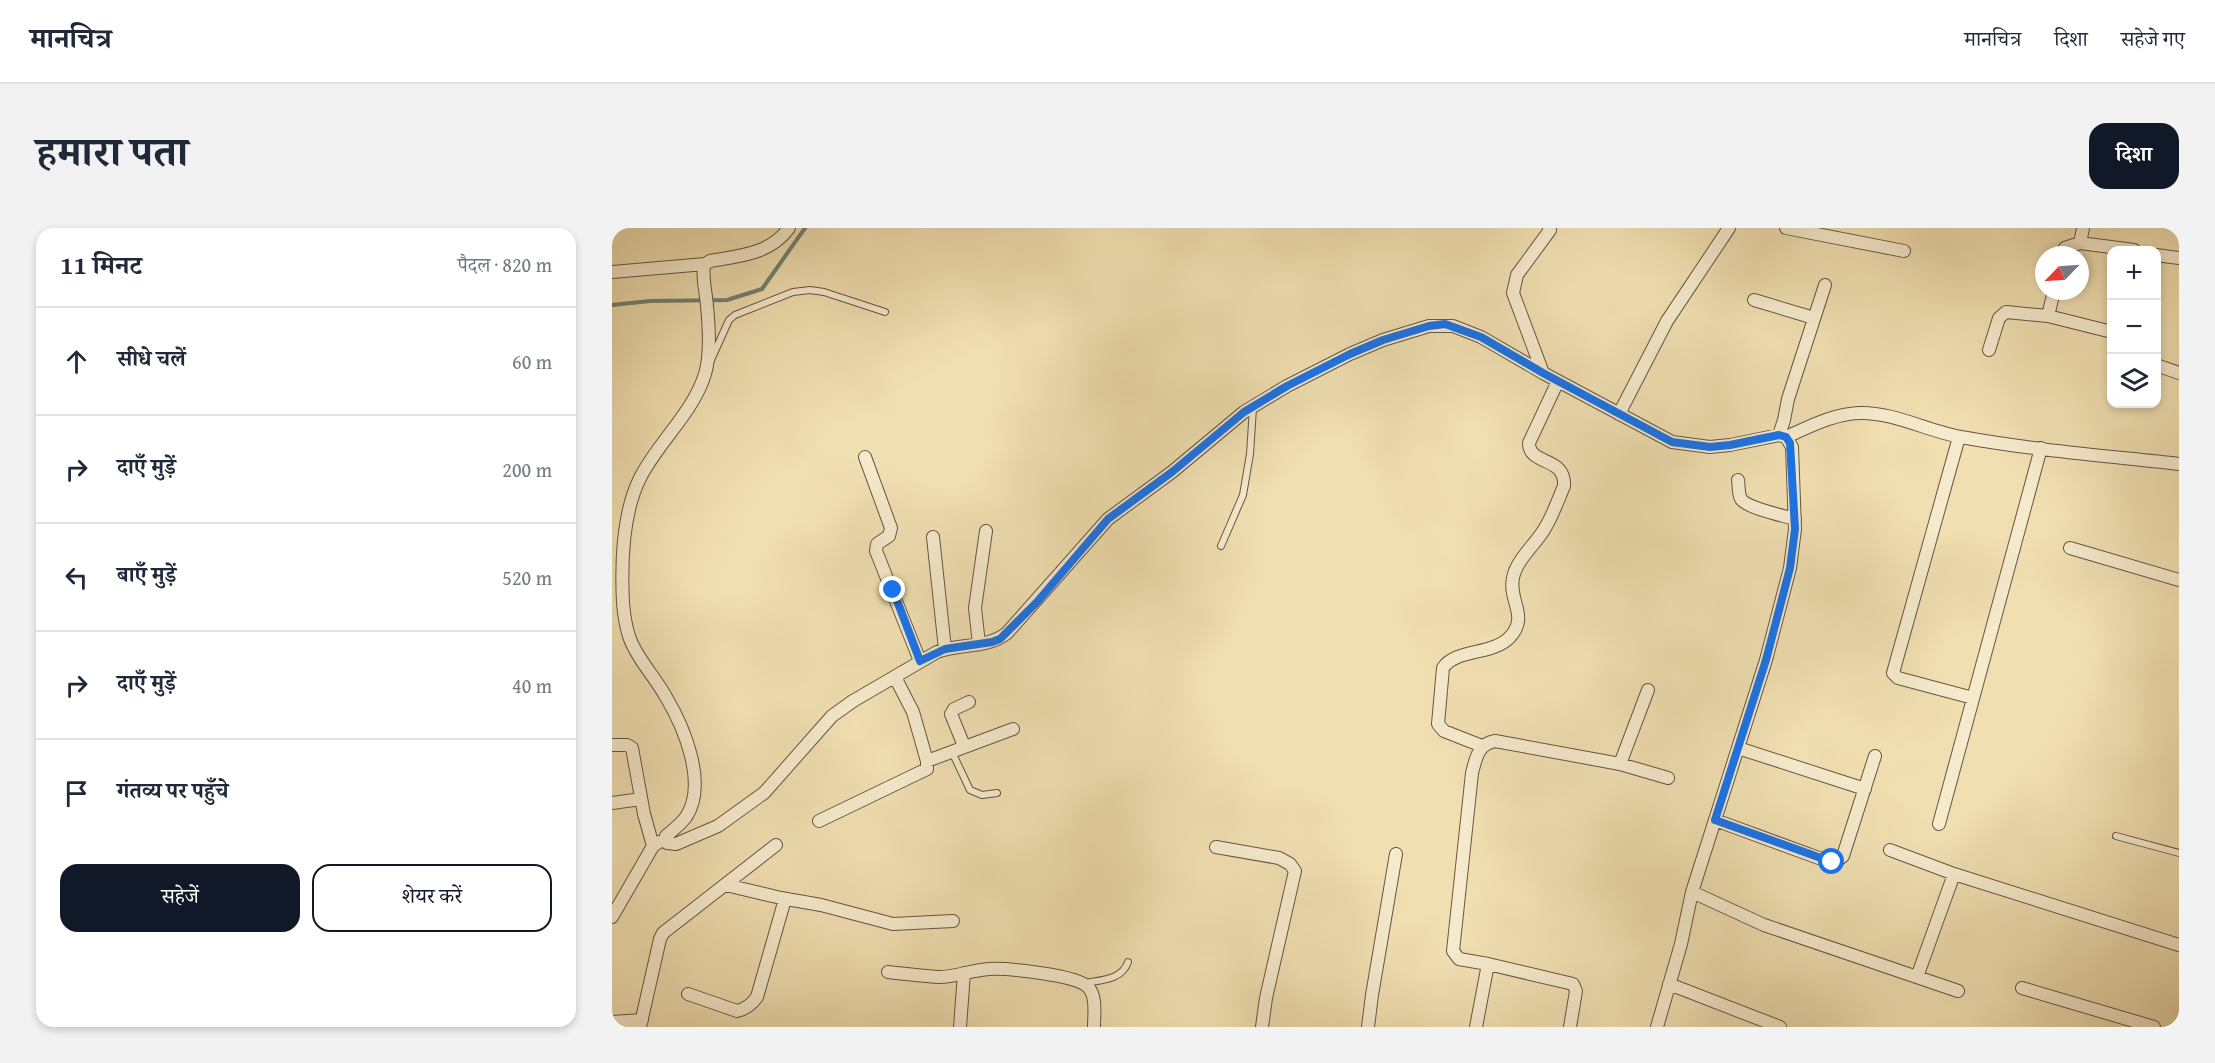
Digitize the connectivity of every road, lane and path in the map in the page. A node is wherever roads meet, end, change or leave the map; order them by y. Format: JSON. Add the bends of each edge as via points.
{"nodes":[{"id":1,"x":789,"y":228,"type":"edge"},
{"id":2,"x":1549,"y":228,"type":"edge"},
{"id":3,"x":1729,"y":228,"type":"edge"},
{"id":4,"x":1786,"y":228,"type":"edge"},
{"id":5,"x":2083,"y":228,"type":"edge"},
{"id":6,"x":2080,"y":243,"type":"junction"},
{"id":7,"x":2071,"y":246,"type":"edge"},
{"id":8,"x":2107,"y":246,"type":"edge"},
{"id":9,"x":1904,"y":251,"type":"dead end"},
{"id":10,"x":2161,"y":256,"type":"edge"},
{"id":11,"x":2179,"y":258,"type":"edge"},
{"id":12,"x":705,"y":264,"type":"junction"},
{"id":13,"x":612,"y":272,"type":"edge"},
{"id":14,"x":1825,"y":285,"type":"dead end"},
{"id":15,"x":1754,"y":300,"type":"dead end"},
{"id":16,"x":2052,"y":300,"type":"edge"},
{"id":17,"x":885,"y":312,"type":"dead end"},
{"id":18,"x":2048,"y":316,"type":"junction"},
{"id":19,"x":1814,"y":318,"type":"junction"},
{"id":20,"x":2107,"y":331,"type":"edge"},
{"id":21,"x":1989,"y":350,"type":"dead end"},
{"id":22,"x":2161,"y":366,"type":"edge"},
{"id":23,"x":705,"y":373,"type":"junction"},
{"id":24,"x":1543,"y":373,"type":"junction"},
{"id":25,"x":2179,"y":373,"type":"edge"},
{"id":26,"x":1558,"y":381,"type":"junction"},
{"id":27,"x":1253,"y":407,"type":"junction"},
{"id":28,"x":1619,"y":414,"type":"junction"},
{"id":29,"x":1782,"y":436,"type":"junction"},
{"id":30,"x":1959,"y":437,"type":"junction"},
{"id":31,"x":2041,"y":448,"type":"junction"},
{"id":32,"x":865,"y":457,"type":"dead end"},
{"id":33,"x":2179,"y":464,"type":"edge"},
{"id":34,"x":1738,"y":480,"type":"dead end"},
{"id":35,"x":1795,"y":519,"type":"junction"},
{"id":36,"x":986,"y":531,"type":"dead end"},
{"id":37,"x":933,"y":537,"type":"dead end"},
{"id":38,"x":1221,"y":546,"type":"dead end"},
{"id":39,"x":2070,"y":548,"type":"dead end"},
{"id":40,"x":2179,"y":580,"type":"edge"},
{"id":41,"x":979,"y":644,"type":"junction"},
{"id":42,"x":945,"y":649,"type":"junction"},
{"id":43,"x":920,"y":661,"type":"junction"},
{"id":44,"x":895,"y":676,"type":"junction"},
{"id":45,"x":1648,"y":690,"type":"dead end"},
{"id":46,"x":1973,"y":698,"type":"junction"},
{"id":47,"x":969,"y":702,"type":"dead end"},
{"id":48,"x":1013,"y":729,"type":"dead end"},
{"id":49,"x":612,"y":745,"type":"edge"},
{"id":50,"x":964,"y":746,"type":"junction"},
{"id":51,"x":1482,"y":746,"type":"junction"},
{"id":52,"x":1738,"y":748,"type":"junction"},
{"id":53,"x":952,"y":751,"type":"junction"},
{"id":54,"x":1875,"y":756,"type":"dead end"},
{"id":55,"x":927,"y":761,"type":"junction"},
{"id":56,"x":1620,"y":764,"type":"junction"},
{"id":57,"x":1668,"y":778,"type":"dead end"},
{"id":58,"x":1865,"y":789,"type":"junction"},
{"id":59,"x":997,"y":793,"type":"dead end"},
{"id":60,"x":641,"y":799,"type":"junction"},
{"id":61,"x":612,"y":803,"type":"edge"},
{"id":62,"x":819,"y":820,"type":"dead end"},
{"id":63,"x":1715,"y":820,"type":"junction"},
{"id":64,"x":1939,"y":824,"type":"dead end"},
{"id":65,"x":2116,"y":836,"type":"dead end"},
{"id":66,"x":665,"y":839,"type":"junction"},
{"id":67,"x":776,"y":845,"type":"dead end"},
{"id":68,"x":652,"y":846,"type":"junction"},
{"id":69,"x":1216,"y":847,"type":"dead end"},
{"id":70,"x":1890,"y":850,"type":"dead end"},
{"id":71,"x":2179,"y":853,"type":"edge"},
{"id":72,"x":1396,"y":854,"type":"dead end"},
{"id":73,"x":1954,"y":874,"type":"junction"},
{"id":74,"x":726,"y":885,"type":"junction"},
{"id":75,"x":1692,"y":892,"type":"junction"},
{"id":76,"x":785,"y":899,"type":"junction"},
{"id":77,"x":612,"y":917,"type":"edge"},
{"id":78,"x":953,"y":921,"type":"dead end"},
{"id":79,"x":2179,"y":945,"type":"edge"},
{"id":80,"x":1128,"y":963,"type":"dead end"},
{"id":81,"x":1488,"y":964,"type":"junction"},
{"id":82,"x":888,"y":972,"type":"dead end"},
{"id":83,"x":964,"y":973,"type":"junction"},
{"id":84,"x":1917,"y":977,"type":"junction"},
{"id":85,"x":1084,"y":984,"type":"junction"},
{"id":86,"x":1669,"y":984,"type":"junction"},
{"id":87,"x":2022,"y":988,"type":"dead end"},
{"id":88,"x":1958,"y":991,"type":"dead end"},
{"id":89,"x":688,"y":994,"type":"dead end"},
{"id":90,"x":612,"y":1023,"type":"edge"},
{"id":91,"x":641,"y":1024,"type":"edge"},
{"id":92,"x":960,"y":1027,"type":"edge"},
{"id":93,"x":1094,"y":1027,"type":"edge"},
{"id":94,"x":1262,"y":1027,"type":"edge"},
{"id":95,"x":1368,"y":1027,"type":"edge"},
{"id":96,"x":1476,"y":1027,"type":"edge"},
{"id":97,"x":1570,"y":1027,"type":"edge"},
{"id":98,"x":1657,"y":1027,"type":"edge"},
{"id":99,"x":1780,"y":1027,"type":"edge"},
{"id":100,"x":2154,"y":1027,"type":"edge"}],
"edges":[{"from":1,"to":12,"type":"street","via":[[777,242],[759,251]]},
{"from":2,"to":24,"type":"street","via":[[1517,275],[1513,292]]},
{"from":3,"to":28,"type":"street","via":[[1667,321]]},
{"from":4,"to":9,"type":"street"},
{"from":5,"to":6,"type":"street"},
{"from":6,"to":7,"type":"street"},
{"from":6,"to":8,"type":"street"},
{"from":10,"to":11,"type":"street"},
{"from":12,"to":13,"type":"street"},
{"from":12,"to":23,"type":"street"},
{"from":14,"to":19,"type":"street"},
{"from":15,"to":19,"type":"street"},
{"from":16,"to":18,"type":"street"},
{"from":17,"to":23,"type":"lane","via":[[824,292],[810,290],[786,295],[729,320]]},
{"from":18,"to":20,"type":"street"},
{"from":18,"to":21,"type":"street","via":[[2006,312],[2000,318]]},
{"from":19,"to":29,"type":"street","via":[[1788,399]]},
{"from":22,"to":25,"type":"street"},
{"from":23,"to":66,"type":"street","via":[[640,478],[625,529],[623,603],[630,640],[666,697],[693,761],[695,794],[686,817]]},
{"from":24,"to":26,"type":"street"},
{"from":24,"to":27,"type":"street","via":[[1481,337],[1439,325],[1383,340],[1350,354]]},
{"from":26,"to":28,"type":"street"},
{"from":26,"to":51,"type":"street","via":[[1528,447],[1559,468],[1564,486],[1545,528],[1513,576],[1517,625],[1503,643],[1452,659],[1443,668],[1438,724],[1444,731]]},
{"from":27,"to":38,"type":"lane","via":[[1243,495]]},
{"from":27,"to":41,"type":"street","via":[[1108,519],[1007,633]]},
{"from":28,"to":29,"type":"street","via":[[1654,434],[1682,444],[1710,447]]},
{"from":29,"to":30,"type":"street","via":[[1862,412]]},
{"from":29,"to":35,"type":"street","via":[[1792,447]]},
{"from":30,"to":31,"type":"street"},
{"from":30,"to":46,"type":"street","via":[[1893,673],[1898,678]]},
{"from":31,"to":33,"type":"street"},
{"from":31,"to":46,"type":"street"},
{"from":32,"to":43,"type":"street","via":[[891,528],[876,551]]},
{"from":34,"to":35,"type":"street","via":[[1743,501]]},
{"from":35,"to":52,"type":"street","via":[[1790,568]]},
{"from":36,"to":41,"type":"street","via":[[975,608]]},
{"from":37,"to":42,"type":"street"},
{"from":39,"to":40,"type":"street"},
{"from":41,"to":42,"type":"street"},
{"from":42,"to":43,"type":"street"},
{"from":43,"to":44,"type":"street"},
{"from":44,"to":55,"type":"street","via":[[913,712]]},
{"from":44,"to":66,"type":"street","via":[[832,716],[764,793],[718,826],[676,844]]},
{"from":45,"to":56,"type":"street"},
{"from":46,"to":64,"type":"street"},
{"from":47,"to":50,"type":"street","via":[[951,714]]},
{"from":48,"to":50,"type":"street"},
{"from":49,"to":60,"type":"street","via":[[632,748]]},
{"from":50,"to":53,"type":"street"},
{"from":51,"to":56,"type":"street","via":[[1495,741]]},
{"from":51,"to":81,"type":"street","via":[[1472,773],[1453,951],[1459,959]]},
{"from":52,"to":58,"type":"street"},
{"from":52,"to":63,"type":"street"},
{"from":53,"to":55,"type":"street"},
{"from":53,"to":59,"type":"lane","via":[[970,790],[982,795]]},
{"from":54,"to":58,"type":"street"},
{"from":55,"to":62,"type":"street","via":[[923,772]]},
{"from":56,"to":57,"type":"street"},
{"from":58,"to":63,"type":"street","via":[[1838,861],[1827,861]]},
{"from":60,"to":61,"type":"street"},
{"from":60,"to":68,"type":"street"},
{"from":63,"to":75,"type":"street"},
{"from":65,"to":71,"type":"lane"},
{"from":66,"to":68,"type":"street"},
{"from":67,"to":74,"type":"street"},
{"from":68,"to":77,"type":"street"},
{"from":69,"to":94,"type":"street","via":[[1279,858],[1294,871]]},
{"from":70,"to":73,"type":"street"},
{"from":72,"to":95,"type":"street"},
{"from":73,"to":79,"type":"street"},
{"from":73,"to":84,"type":"street"},
{"from":74,"to":76,"type":"street"},
{"from":74,"to":91,"type":"street","via":[[663,933]]},
{"from":75,"to":84,"type":"street","via":[[1764,925]]},
{"from":75,"to":86,"type":"street"},
{"from":76,"to":78,"type":"street","via":[[893,924]]},
{"from":76,"to":89,"type":"street","via":[[754,1002],[737,1011]]},
{"from":80,"to":85,"type":"lane","via":[[1118,976]]},
{"from":81,"to":96,"type":"street"},
{"from":81,"to":97,"type":"street","via":[[1573,984],[1576,991]]},
{"from":82,"to":83,"type":"street","via":[[938,976]]},
{"from":83,"to":85,"type":"street","via":[[1004,969]]},
{"from":83,"to":92,"type":"street"},
{"from":84,"to":88,"type":"street"},
{"from":85,"to":93,"type":"street","via":[[1093,999]]},
{"from":86,"to":98,"type":"street"},
{"from":86,"to":99,"type":"street"},
{"from":87,"to":100,"type":"street"},
{"from":90,"to":91,"type":"street"}]}
